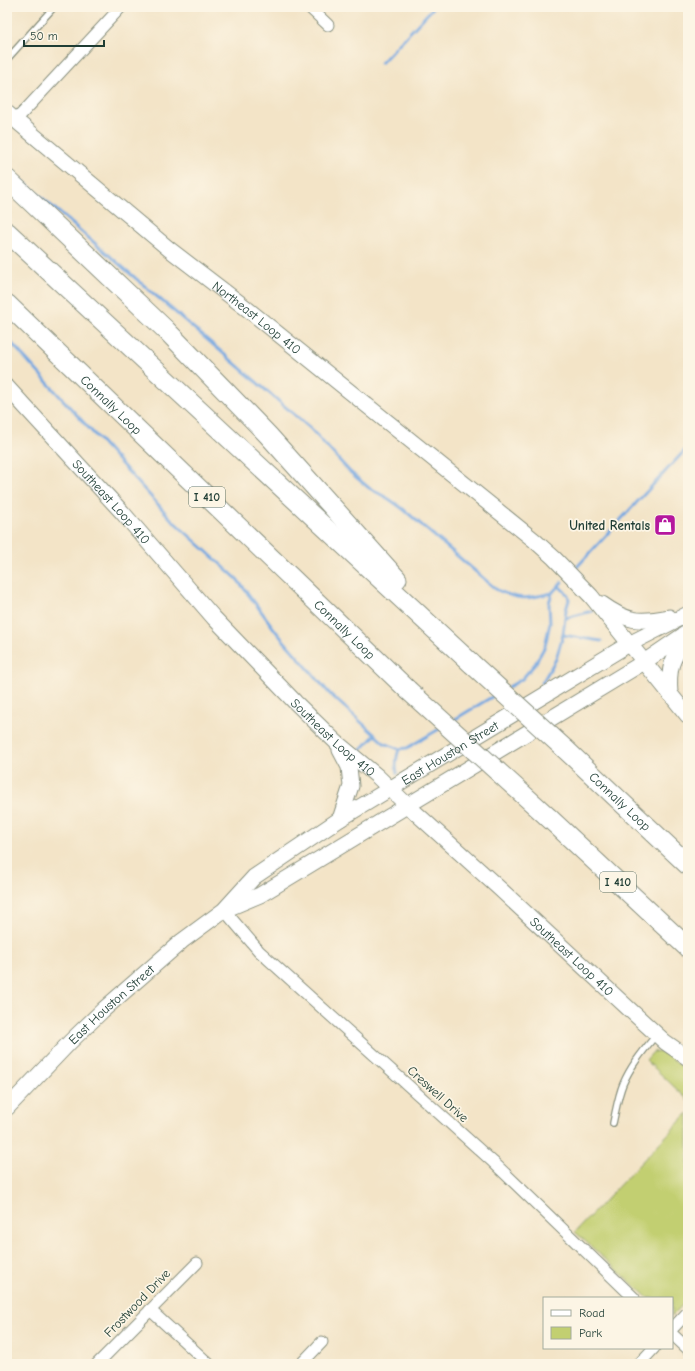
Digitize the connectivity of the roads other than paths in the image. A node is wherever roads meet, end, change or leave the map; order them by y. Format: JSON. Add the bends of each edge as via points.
{"nodes":[{"id":1,"x":54,"y":7,"type":"edge"},
{"id":2,"x":121,"y":7,"type":"edge"},
{"id":3,"x":309,"y":7,"type":"edge"},
{"id":4,"x":328,"y":25,"type":"dead end"},
{"id":5,"x":7,"y":57,"type":"edge"},
{"id":6,"x":11,"y":117,"type":"edge"},
{"id":7,"x":7,"y":179,"type":"edge"},
{"id":8,"x":7,"y":232,"type":"edge"},
{"id":9,"x":7,"y":304,"type":"edge"},
{"id":10,"x":7,"y":320,"type":"edge"},
{"id":11,"x":7,"y":388,"type":"edge"},
{"id":12,"x":129,"y":422,"type":"junction"},
{"id":13,"x":591,"y":596,"type":"junction"},
{"id":14,"x":416,"y":611,"type":"junction"},
{"id":15,"x":688,"y":614,"type":"edge"},
{"id":16,"x":688,"y":634,"type":"edge"},
{"id":17,"x":629,"y":644,"type":"junction"},
{"id":18,"x":644,"y":662,"type":"junction"},
{"id":19,"x":670,"y":694,"type":"junction"},
{"id":20,"x":688,"y":716,"type":"edge"},
{"id":21,"x":336,"y":742,"type":"junction"},
{"id":22,"x":391,"y":789,"type":"junction"},
{"id":23,"x":407,"y":805,"type":"junction"},
{"id":24,"x":340,"y":819,"type":"junction"},
{"id":25,"x":688,"y":865,"type":"edge"},
{"id":26,"x":224,"y":910,"type":"junction"},
{"id":27,"x":688,"y":948,"type":"edge"},
{"id":28,"x":657,"y":1034,"type":"junction"},
{"id":29,"x":688,"y":1058,"type":"edge"},
{"id":30,"x":7,"y":1108,"type":"edge"},
{"id":31,"x":613,"y":1123,"type":"dead end"},
{"id":32,"x":197,"y":1263,"type":"dead end"},
{"id":33,"x":633,"y":1297,"type":"edge"},
{"id":34,"x":150,"y":1310,"type":"junction"},
{"id":35,"x":688,"y":1312,"type":"edge"},
{"id":36,"x":673,"y":1328,"type":"edge"},
{"id":37,"x":673,"y":1335,"type":"edge"},
{"id":38,"x":322,"y":1342,"type":"dead end"},
{"id":39,"x":653,"y":1349,"type":"edge"},
{"id":40,"x":688,"y":1349,"type":"edge"},
{"id":41,"x":97,"y":1364,"type":"edge"},
{"id":42,"x":209,"y":1364,"type":"edge"},
{"id":43,"x":301,"y":1364,"type":"edge"},
{"id":44,"x":639,"y":1364,"type":"edge"}],
"edges":[{"from":1,"to":5,"type":"lane"},
{"from":2,"to":6,"type":"street"},
{"from":3,"to":4,"type":"street"},
{"from":6,"to":13,"type":"main road","name":"Northeast Loop 410","via":[[169,249],[252,312],[508,520],[554,558]]},
{"from":7,"to":14,"type":"highway","via":[[166,330],[288,458],[408,591]]},
{"from":8,"to":14,"type":"highway","name":"Connally Loop"},
{"from":9,"to":12,"type":"highway","name":"Connally Loop","number":"I 410"},
{"from":10,"to":12,"type":"highway","via":[[69,377]]},
{"from":11,"to":21,"type":"main road","name":"Southeast Loop 410","via":[[122,512],[214,618]]},
{"from":12,"to":27,"type":"highway","name":"Connally Loop","number":"I 410","bridge":true,"via":[[408,690]]},
{"from":13,"to":15,"type":"main road","via":[[615,613],[632,619],[648,621]]},
{"from":13,"to":17,"type":"main road"},
{"from":14,"to":25,"type":"highway","name":"Connally Loop","bridge":true},
{"from":15,"to":17,"type":"main road","name":"East Houston Street"},
{"from":16,"to":18,"type":"main road","name":"East Houston Street"},
{"from":16,"to":19,"type":"main road","via":[[671,664]]},
{"from":17,"to":18,"type":"main road"},
{"from":17,"to":22,"type":"main road","name":"East Houston Street"},
{"from":18,"to":19,"type":"main road"},
{"from":18,"to":23,"type":"main road","name":"East Houston Street"},
{"from":19,"to":20,"type":"main road"},
{"from":21,"to":22,"type":"main road","name":"Southeast Loop 410"},
{"from":21,"to":24,"type":"main road","via":[[349,767],[351,786]]},
{"from":22,"to":23,"type":"main road","name":"Southeast Loop 410"},
{"from":22,"to":24,"type":"main road","name":"East Houston Street"},
{"from":23,"to":26,"type":"main road","name":"East Houston Street","via":[[260,895]]},
{"from":23,"to":28,"type":"main road","name":"Southeast Loop 410"},
{"from":24,"to":26,"type":"main road","name":"East Houston Street","via":[[254,877]]},
{"from":26,"to":30,"type":"main road","name":"East Houston Street","via":[[182,941],[103,1010]]},
{"from":26,"to":33,"type":"street","name":"Creswell Drive","via":[[259,951],[492,1162]]},
{"from":28,"to":29,"type":"main road","name":"Southeast Loop 410"},
{"from":28,"to":31,"type":"lane","via":[[631,1067],[622,1085]]},
{"from":32,"to":34,"type":"street","name":"Frostwood Drive"},
{"from":34,"to":41,"type":"street","name":"Frostwood Drive"},
{"from":34,"to":42,"type":"street"},
{"from":35,"to":36,"type":"street"},
{"from":37,"to":40,"type":"street"},
{"from":38,"to":43,"type":"street"},
{"from":39,"to":44,"type":"street"}]}
